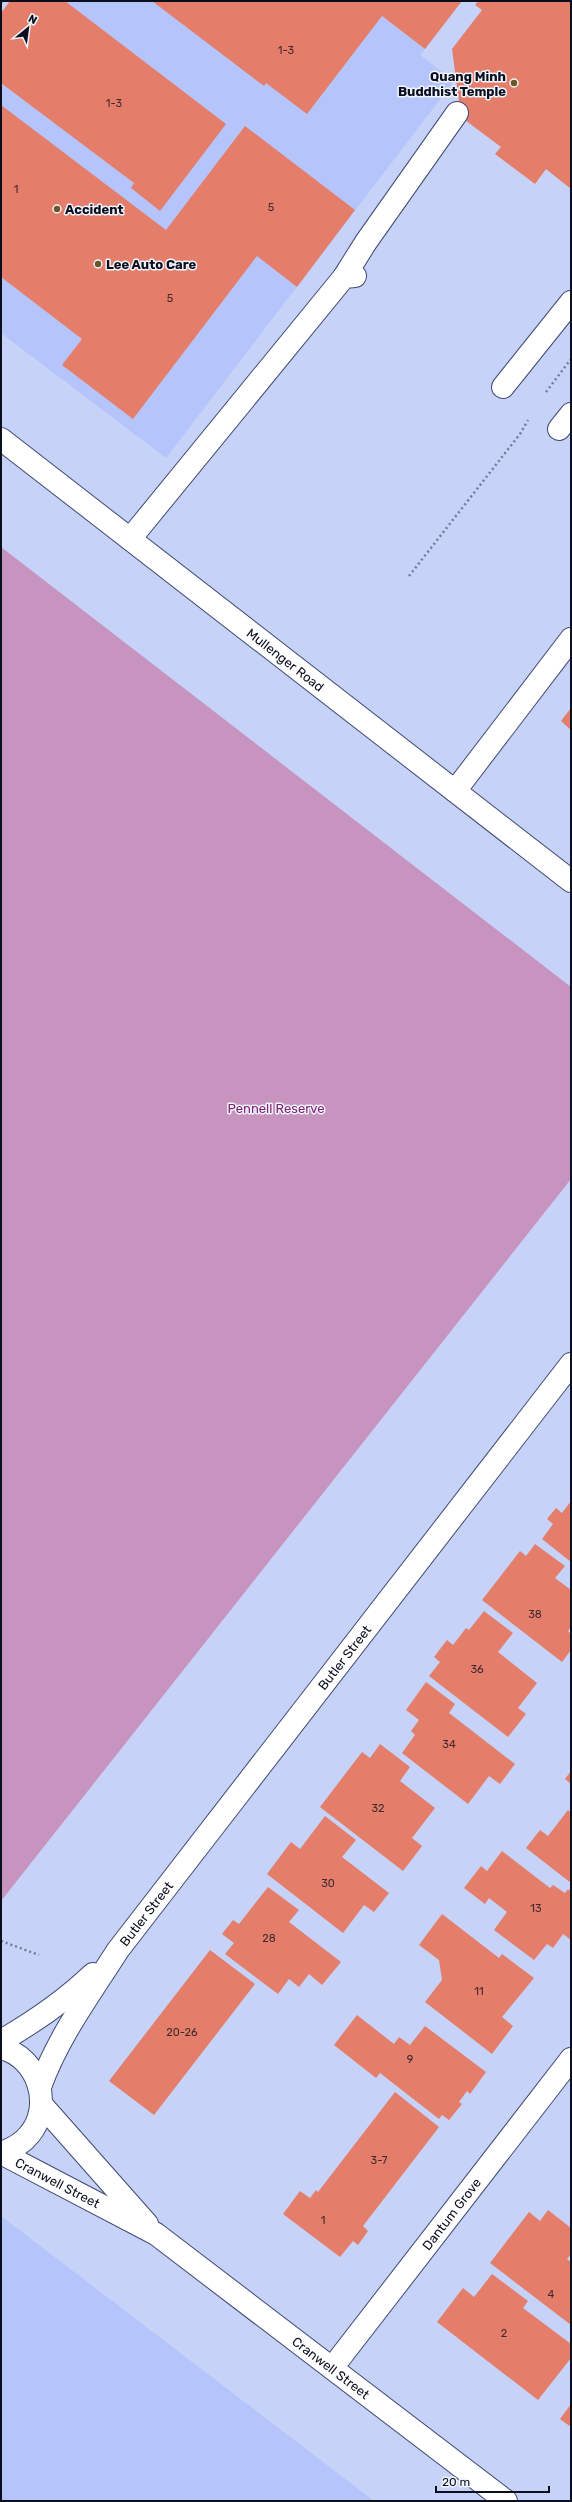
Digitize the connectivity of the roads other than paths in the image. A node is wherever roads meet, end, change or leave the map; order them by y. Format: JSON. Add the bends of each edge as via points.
{"nodes":[{"id":1,"x":457,"y":113,"type":"dead end"},
{"id":2,"x":571,"y":302,"type":"edge"},
{"id":3,"x":503,"y":387,"type":"dead end"},
{"id":4,"x":1,"y":438,"type":"edge"},
{"id":5,"x":130,"y":539,"type":"junction"},
{"id":6,"x":571,"y":639,"type":"edge"},
{"id":7,"x":455,"y":791,"type":"junction"},
{"id":8,"x":571,"y":881,"type":"edge"},
{"id":9,"x":571,"y":1364,"type":"edge"},
{"id":10,"x":118,"y":1950,"type":"junction"},
{"id":11,"x":1,"y":2041,"type":"edge"},
{"id":12,"x":1,"y":2048,"type":"edge"},
{"id":13,"x":571,"y":2059,"type":"edge"},
{"id":14,"x":40,"y":2095,"type":"junction"},
{"id":15,"x":1,"y":2154,"type":"edge"},
{"id":16,"x":156,"y":2234,"type":"junction"},
{"id":17,"x":332,"y":2368,"type":"junction"},
{"id":18,"x":506,"y":2501,"type":"edge"}],
"edges":[{"from":1,"to":5,"type":"street","via":[[366,242],[350,277]]},
{"from":2,"to":3,"type":"street"},
{"from":4,"to":5,"type":"street","name":"Mullenger Road"},
{"from":5,"to":7,"type":"street","name":"Mullenger Road"},
{"from":6,"to":7,"type":"street"},
{"from":7,"to":8,"type":"street","name":"Mullenger Road"},
{"from":9,"to":10,"type":"street","name":"Butler Street"},
{"from":10,"to":11,"type":"street","name":"Butler Street","via":[[77,1990],[33,2022]]},
{"from":10,"to":14,"type":"street","name":"Butler Street","via":[[49,2060]]},
{"from":12,"to":14,"type":"street","name":"Cranwell Street","via":[[22,2059],[33,2071]]},
{"from":13,"to":17,"type":"street","name":"Dantum Grove"},
{"from":14,"to":15,"type":"street","name":"Butler Street","via":[[38,2120],[30,2135],[17,2146]]},
{"from":14,"to":16,"type":"street","name":"Cranwell Street"},
{"from":15,"to":16,"type":"street","name":"Cranwell Street"},
{"from":16,"to":17,"type":"street","name":"Cranwell Street"},
{"from":17,"to":18,"type":"street","name":"Cranwell Street"}]}
